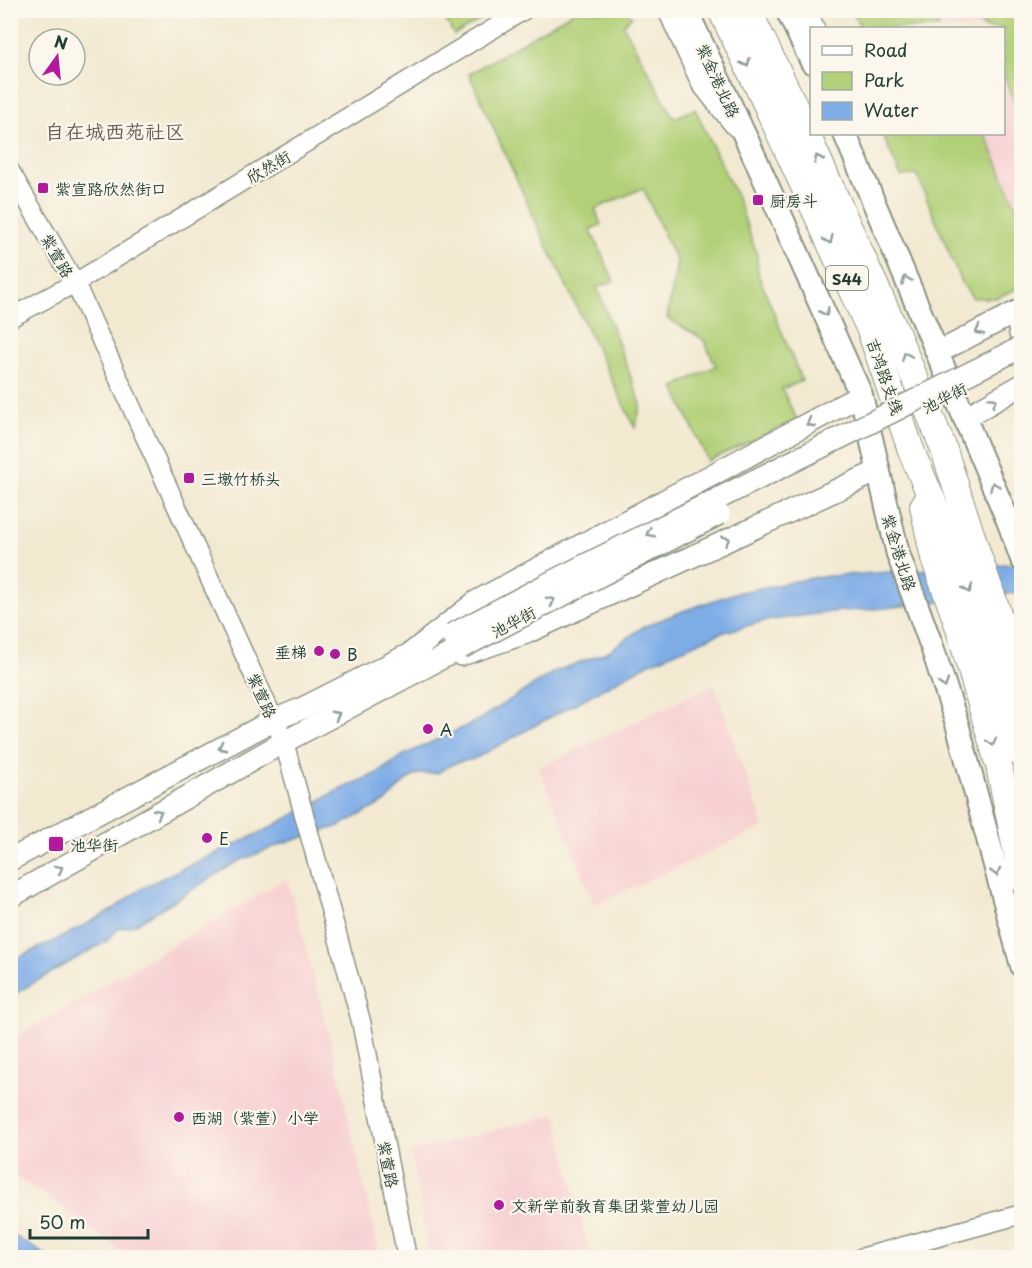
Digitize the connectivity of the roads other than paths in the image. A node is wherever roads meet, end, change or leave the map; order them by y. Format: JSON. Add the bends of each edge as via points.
{"nodes":[{"id":1,"x":524,"y":10,"type":"edge"},
{"id":2,"x":667,"y":10,"type":"edge"},
{"id":3,"x":686,"y":10,"type":"edge"},
{"id":4,"x":721,"y":10,"type":"edge"},
{"id":5,"x":748,"y":10,"type":"edge"},
{"id":6,"x":787,"y":10,"type":"edge"},
{"id":7,"x":807,"y":10,"type":"edge"},
{"id":8,"x":815,"y":27,"type":"edge"},
{"id":9,"x":810,"y":58,"type":"edge"},
{"id":10,"x":845,"y":135,"type":"edge"},
{"id":11,"x":751,"y":149,"type":"junction"},
{"id":12,"x":10,"y":171,"type":"edge"},
{"id":13,"x":75,"y":283,"type":"junction"},
{"id":14,"x":1022,"y":309,"type":"edge"},
{"id":15,"x":10,"y":318,"type":"edge"},
{"id":16,"x":1022,"y":324,"type":"edge"},
{"id":17,"x":1022,"y":342,"type":"edge"},
{"id":18,"x":1022,"y":347,"type":"edge"},
{"id":19,"x":937,"y":353,"type":"junction"},
{"id":20,"x":1022,"y":357,"type":"edge"},
{"id":21,"x":1022,"y":385,"type":"edge"},
{"id":22,"x":861,"y":395,"type":"junction"},
{"id":23,"x":964,"y":418,"type":"junction"},
{"id":24,"x":878,"y":471,"type":"junction"},
{"id":25,"x":982,"y":551,"type":"edge"},
{"id":26,"x":988,"y":623,"type":"junction"},
{"id":27,"x":456,"y":641,"type":"junction"},
{"id":28,"x":1022,"y":649,"type":"edge"},
{"id":29,"x":415,"y":662,"type":"junction"},
{"id":30,"x":1022,"y":691,"type":"edge"},
{"id":31,"x":274,"y":720,"type":"junction"},
{"id":32,"x":284,"y":742,"type":"junction"},
{"id":33,"x":1022,"y":754,"type":"edge"},
{"id":34,"x":10,"y":860,"type":"edge"},
{"id":35,"x":1022,"y":879,"type":"edge"},
{"id":36,"x":10,"y":897,"type":"edge"},
{"id":37,"x":1022,"y":966,"type":"edge"},
{"id":38,"x":1022,"y":1214,"type":"edge"},
{"id":39,"x":407,"y":1257,"type":"edge"},
{"id":40,"x":861,"y":1257,"type":"edge"}],
"edges":[{"from":1,"to":13,"type":"street","name":"欣然街"},
{"from":2,"to":11,"type":"street","name":"紫金港北路","via":[[701,84]]},
{"from":3,"to":11,"type":"main road","name":"紫金港北路"},
{"from":4,"to":25,"type":"highway","name":"吉鸿路支线","number":"S44","one_way":true,"via":[[870,330],[912,453]]},
{"from":25,"to":5,"type":"highway","name":"吉鸿路支线","number":"S44","one_way":true,"via":[[895,330]]},
{"from":6,"to":9,"type":"main road"},
{"from":7,"to":8,"type":"street"},
{"from":19,"to":10,"type":"main road","one_way":true},
{"from":11,"to":22,"type":"main road","name":"紫金港北路","one_way":true},
{"from":12,"to":13,"type":"street","name":"紫萱路"},
{"from":13,"to":15,"type":"street","name":"欣然街"},
{"from":13,"to":31,"type":"street","name":"紫萱路"},
{"from":14,"to":19,"type":"main road","one_way":true},
{"from":16,"to":17,"type":"main road"},
{"from":18,"to":27,"type":"main road","name":"池华街","one_way":true,"bridge":true,"via":[[553,581]]},
{"from":19,"to":23,"type":"main road"},
{"from":27,"to":20,"type":"main road","name":"池华街","one_way":true,"bridge":true},
{"from":23,"to":21,"type":"main road","one_way":true},
{"from":22,"to":24,"type":"main road","name":"紫金港北路"},
{"from":22,"to":29,"type":"main road","one_way":true,"via":[[477,601]]},
{"from":25,"to":23,"type":"main road","one_way":true,"via":[[1009,523]]},
{"from":29,"to":24,"type":"main road","one_way":true,"via":[[526,633]]},
{"from":24,"to":37,"type":"main road","name":"紫金港北路","one_way":true,"via":[[898,554],[958,727]]},
{"from":25,"to":26,"type":"highway","name":"吉鸿路支线","number":"S44"},
{"from":25,"to":26,"type":"highway"},
{"from":26,"to":28,"type":"highway"},
{"from":26,"to":30,"type":"highway","name":"吉鸿路支线","number":"S44"},
{"from":26,"to":33,"type":"highway","name":"吉鸿路支线","number":"S44"},
{"from":26,"to":35,"type":"highway","one_way":true,"via":[[999,766]]},
{"from":27,"to":29,"type":"main road","name":"池华街"},
{"from":29,"to":31,"type":"main road","name":"池华街"},
{"from":32,"to":29,"type":"main road","name":"池华街","one_way":true},
{"from":31,"to":32,"type":"street","name":"紫萱路"},
{"from":31,"to":34,"type":"main road","name":"池华街","one_way":true},
{"from":36,"to":32,"type":"main road","name":"池华街","one_way":true},
{"from":32,"to":39,"type":"street","name":"紫萱路","via":[[361,1021]]},
{"from":38,"to":40,"type":"street"}]}
